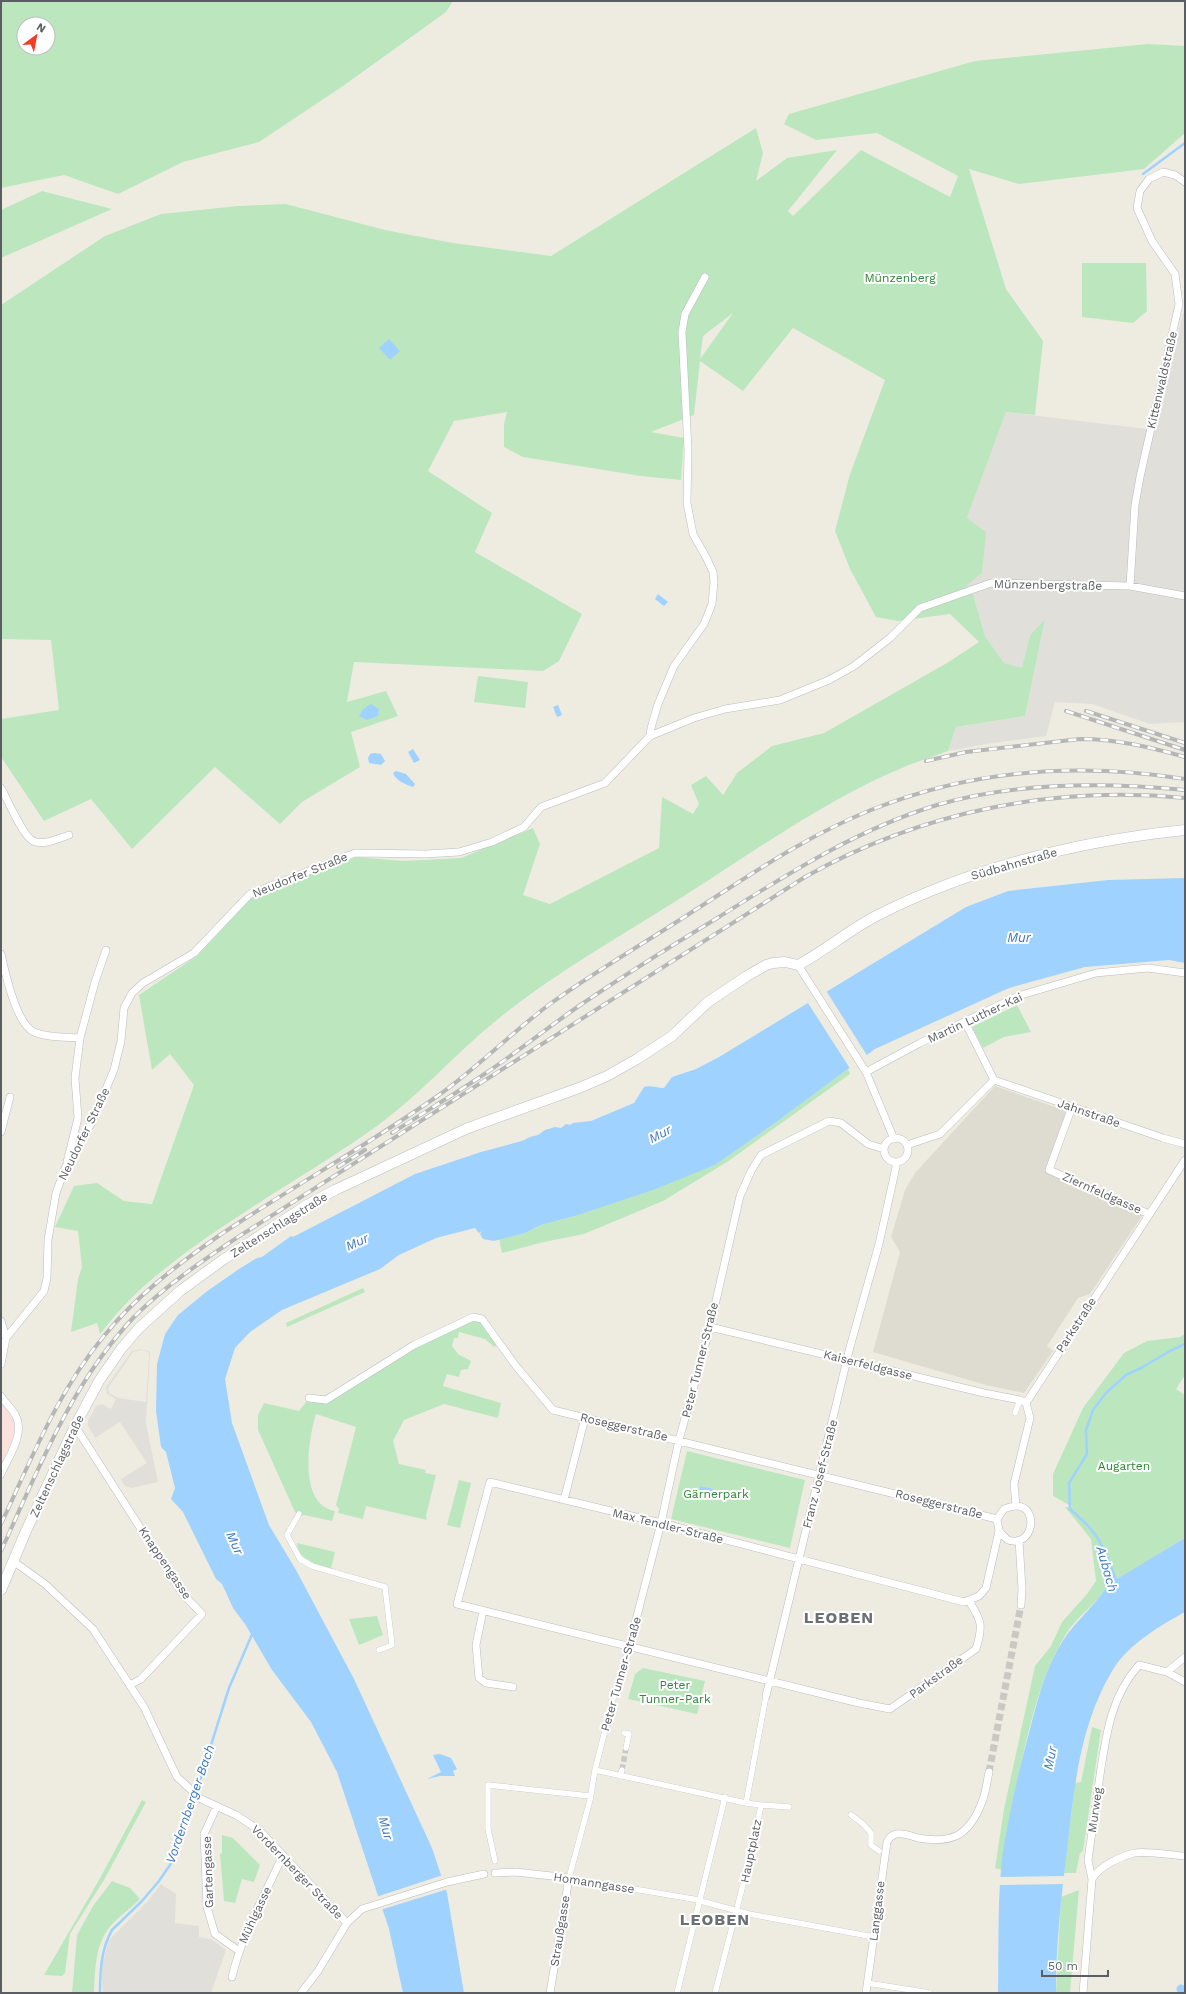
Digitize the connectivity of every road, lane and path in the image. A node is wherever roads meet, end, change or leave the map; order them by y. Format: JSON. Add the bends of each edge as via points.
{"nodes":[{"id":1,"x":1185,"y":182,"type":"edge"},
{"id":2,"x":705,"y":277,"type":"dead end"},
{"id":3,"x":1130,"y":586,"type":"junction"},
{"id":4,"x":1185,"y":596,"type":"edge"},
{"id":5,"x":650,"y":736,"type":"junction"},
{"id":6,"x":1,"y":788,"type":"edge"},
{"id":7,"x":1185,"y":830,"type":"edge"},
{"id":8,"x":69,"y":835,"type":"dead end"},
{"id":9,"x":106,"y":950,"type":"dead end"},
{"id":10,"x":1,"y":954,"type":"edge"},
{"id":11,"x":798,"y":965,"type":"junction"},
{"id":12,"x":1185,"y":973,"type":"edge"},
{"id":13,"x":965,"y":1022,"type":"junction"},
{"id":14,"x":80,"y":1038,"type":"junction"},
{"id":15,"x":866,"y":1072,"type":"junction"},
{"id":16,"x":994,"y":1080,"type":"junction"},
{"id":17,"x":10,"y":1097,"type":"dead end"},
{"id":18,"x":1072,"y":1107,"type":"junction"},
{"id":19,"x":1,"y":1132,"type":"edge"},
{"id":20,"x":894,"y":1138,"type":"junction"},
{"id":21,"x":1185,"y":1144,"type":"edge"},
{"id":22,"x":906,"y":1145,"type":"junction"},
{"id":23,"x":884,"y":1149,"type":"junction"},
{"id":24,"x":1185,"y":1160,"type":"edge"},
{"id":25,"x":896,"y":1162,"type":"junction"},
{"id":26,"x":66,"y":1166,"type":"junction"},
{"id":27,"x":1149,"y":1214,"type":"junction"},
{"id":28,"x":1,"y":1321,"type":"edge"},
{"id":29,"x":710,"y":1327,"type":"junction"},
{"id":30,"x":6,"y":1338,"type":"junction"},
{"id":31,"x":510,"y":1342,"type":"dead end"},
{"id":32,"x":503,"y":1348,"type":"junction"},
{"id":33,"x":848,"y":1360,"type":"junction"},
{"id":34,"x":1,"y":1364,"type":"edge"},
{"id":35,"x":1,"y":1396,"type":"edge"},
{"id":36,"x":310,"y":1398,"type":"dead end"},
{"id":37,"x":1023,"y":1402,"type":"junction"},
{"id":38,"x":1015,"y":1413,"type":"dead end"},
{"id":39,"x":585,"y":1418,"type":"junction"},
{"id":40,"x":75,"y":1426,"type":"junction"},
{"id":41,"x":679,"y":1440,"type":"junction"},
{"id":42,"x":1,"y":1474,"type":"edge"},
{"id":43,"x":819,"y":1474,"type":"junction"},
{"id":44,"x":564,"y":1500,"type":"junction"},
{"id":45,"x":1016,"y":1506,"type":"junction"},
{"id":46,"x":299,"y":1514,"type":"dead end"},
{"id":47,"x":997,"y":1519,"type":"junction"},
{"id":48,"x":661,"y":1523,"type":"junction"},
{"id":49,"x":999,"y":1532,"type":"junction"},
{"id":50,"x":1019,"y":1540,"type":"junction"},
{"id":51,"x":799,"y":1559,"type":"junction"},
{"id":52,"x":13,"y":1561,"type":"junction"},
{"id":53,"x":1,"y":1590,"type":"edge"},
{"id":54,"x":969,"y":1601,"type":"junction"},
{"id":55,"x":457,"y":1604,"type":"joint"},
{"id":56,"x":1021,"y":1605,"type":"tunnel mouth"},
{"id":57,"x":483,"y":1611,"type":"junction"},
{"id":58,"x":629,"y":1647,"type":"junction"},
{"id":59,"x":379,"y":1650,"type":"dead end"},
{"id":60,"x":1185,"y":1657,"type":"edge"},
{"id":61,"x":1167,"y":1672,"type":"junction"},
{"id":62,"x":770,"y":1681,"type":"junction"},
{"id":63,"x":1185,"y":1682,"type":"edge"},
{"id":64,"x":130,"y":1685,"type":"junction"},
{"id":65,"x":513,"y":1687,"type":"dead end"},
{"id":66,"x":766,"y":1696,"type":"joint"},
{"id":67,"x":624,"y":1733,"type":"dead end"},
{"id":68,"x":626,"y":1748,"type":"tunnel mouth"},
{"id":69,"x":595,"y":1770,"type":"junction"},
{"id":70,"x":989,"y":1772,"type":"tunnel mouth"},
{"id":71,"x":749,"y":1788,"type":"joint"},
{"id":72,"x":723,"y":1797,"type":"junction"},
{"id":73,"x":590,"y":1798,"type":"junction"},
{"id":74,"x":746,"y":1803,"type":"junction"},
{"id":75,"x":761,"y":1805,"type":"junction"},
{"id":76,"x":217,"y":1806,"type":"junction"},
{"id":77,"x":789,"y":1807,"type":"dead end"},
{"id":78,"x":851,"y":1815,"type":"dead end"},
{"id":79,"x":879,"y":1851,"type":"dead end"},
{"id":80,"x":283,"y":1855,"type":"junction"},
{"id":81,"x":1185,"y":1856,"type":"edge"},
{"id":82,"x":494,"y":1861,"type":"dead end"},
{"id":83,"x":495,"y":1873,"type":"dead end"},
{"id":84,"x":484,"y":1874,"type":"dead end"},
{"id":85,"x":569,"y":1878,"type":"junction"},
{"id":86,"x":1092,"y":1879,"type":"junction"},
{"id":87,"x":695,"y":1900,"type":"junction"},
{"id":88,"x":737,"y":1910,"type":"junction"},
{"id":89,"x":347,"y":1923,"type":"junction"},
{"id":90,"x":874,"y":1937,"type":"junction"},
{"id":91,"x":239,"y":1951,"type":"junction"},
{"id":92,"x":232,"y":1976,"type":"dead end"},
{"id":93,"x":867,"y":1983,"type":"junction"},
{"id":94,"x":301,"y":1993,"type":"edge"},
{"id":95,"x":550,"y":1993,"type":"edge"},
{"id":96,"x":677,"y":1993,"type":"edge"},
{"id":97,"x":715,"y":1993,"type":"edge"},
{"id":98,"x":866,"y":1993,"type":"edge"},
{"id":99,"x":930,"y":1993,"type":"edge"},
{"id":100,"x":1083,"y":1993,"type":"edge"}],
"edges":[{"from":1,"to":3,"type":"street","name":"Kittenwaldstraße","via":[[1175,175],[1163,172],[1149,180],[1140,191],[1138,202],[1138,208],[1152,241],[1175,274],[1179,304],[1135,505]]},
{"from":2,"to":5,"type":"street","via":[[685,314],[682,332],[687,421],[687,503],[693,534],[713,572],[712,604],[704,624],[674,666],[658,704]]},
{"from":3,"to":4,"type":"street","name":"Münzenbergstraße"},
{"from":3,"to":5,"type":"street","name":"Münzenbergstraße","via":[[991,583],[920,608],[890,638],[854,666],[829,680],[780,700],[725,709],[694,718]]},
{"from":5,"to":26,"type":"street","name":"Neudorfer Straße","via":[[605,783],[541,807],[524,827],[492,842],[459,852],[355,853],[250,894],[194,953],[143,983],[132,993],[124,1008],[121,1041],[114,1070],[92,1122]]},
{"from":6,"to":8,"type":"street","via":[[27,835],[34,841],[48,842]]},
{"from":7,"to":11,"type":"main road","name":"Südbahnstraße","via":[[1133,835],[1018,861],[938,888],[853,929]]},
{"from":9,"to":14,"type":"street"},
{"from":10,"to":14,"type":"street","via":[[10,992],[24,1024],[42,1035]]},
{"from":11,"to":15,"type":"street"},
{"from":11,"to":40,"type":"main road","name":"Zeltenschlagstraße","via":[[784,962],[766,965],[716,995],[672,1036],[607,1076],[468,1128],[362,1176],[307,1205],[180,1291],[139,1328],[99,1381]]},
{"from":12,"to":13,"type":"street","name":"Martin Luther-Kai","via":[[1148,968],[1096,973],[1011,998]]},
{"from":13,"to":15,"type":"street","name":"Martin Luther-Kai"},
{"from":13,"to":16,"type":"street"},
{"from":14,"to":26,"type":"street","via":[[76,1078],[78,1118]]},
{"from":15,"to":20,"type":"street"},
{"from":16,"to":18,"type":"street","name":"Jahnstraße"},
{"from":16,"to":22,"type":"street","via":[[940,1134]]},
{"from":17,"to":19,"type":"street"},
{"from":18,"to":21,"type":"street","name":"Jahnstraße"},
{"from":18,"to":27,"type":"street","name":"Ziernfeldgasse","via":[[1049,1170]]},
{"from":20,"to":22,"type":"street","via":[[902,1140]]},
{"from":20,"to":23,"type":"street"},
{"from":22,"to":25,"type":"street","via":[[907,1155]]},
{"from":23,"to":25,"type":"street","via":[[887,1158]]},
{"from":23,"to":29,"type":"street","name":"Peter Tunner-Straße","via":[[868,1144],[841,1122],[835,1121],[821,1123],[762,1155],[756,1161],[740,1196]]},
{"from":24,"to":27,"type":"street","name":"Parkstraße"},
{"from":25,"to":33,"type":"street","name":"Franz Josef-Straße","via":[[879,1244]]},
{"from":26,"to":30,"type":"street","name":"Neudorfer Straße","via":[[56,1193],[48,1240],[44,1291]]},
{"from":27,"to":37,"type":"street","name":"Parkstraße"},
{"from":28,"to":30,"type":"street"},
{"from":29,"to":33,"type":"street","name":"Kaiserfeldgasse"},
{"from":29,"to":41,"type":"street","name":"Peter Tunner-Straße"},
{"from":30,"to":34,"type":"street"},
{"from":31,"to":32,"type":"street"},
{"from":32,"to":36,"type":"street","name":"Roseggerstraße","via":[[482,1319],[472,1317],[414,1345],[326,1400]]},
{"from":32,"to":39,"type":"street","name":"Roseggerstraße","via":[[549,1407],[558,1412]]},
{"from":33,"to":37,"type":"street","name":"Kaiserfeldgasse"},
{"from":33,"to":43,"type":"street","name":"Franz Josef-Straße"},
{"from":35,"to":42,"type":"street","via":[[17,1417],[19,1430]]},
{"from":37,"to":38,"type":"street"},
{"from":37,"to":45,"type":"street","via":[[1030,1418],[1014,1484]]},
{"from":39,"to":41,"type":"street","name":"Roseggerstraße"},
{"from":39,"to":44,"type":"street"},
{"from":40,"to":52,"type":"main road","name":"Zeltenschlagstraße"},
{"from":40,"to":64,"type":"street","name":"Knappengasse","via":[[182,1593],[202,1614],[141,1679]]},
{"from":41,"to":43,"type":"street","name":"Roseggerstraße"},
{"from":41,"to":48,"type":"street","name":"Peter Tunner-Straße"},
{"from":43,"to":47,"type":"street","name":"Roseggerstraße"},
{"from":43,"to":51,"type":"street","name":"Franz Josef-Straße"},
{"from":44,"to":48,"type":"street","name":"Max Tendler-Straße"},
{"from":44,"to":55,"type":"street","name":"Max Tendler-Straße","via":[[490,1482]]},
{"from":45,"to":47,"type":"street","via":[[1004,1509]]},
{"from":45,"to":50,"type":"street","via":[[1029,1513],[1032,1525],[1027,1535]]},
{"from":46,"to":59,"type":"street","via":[[287,1535],[300,1559],[322,1569],[386,1587],[392,1645]]},
{"from":47,"to":49,"type":"street"},
{"from":48,"to":51,"type":"street","name":"Max Tendler-Straße"},
{"from":48,"to":58,"type":"street","name":"Peter Tunner-Straße"},
{"from":49,"to":50,"type":"street","via":[[1008,1540]]},
{"from":49,"to":54,"type":"street","via":[[986,1588],[981,1595]]},
{"from":50,"to":56,"type":"street"},
{"from":51,"to":54,"type":"street","name":"Max Tendler-Straße","via":[[964,1602]]},
{"from":51,"to":62,"type":"street","name":"Franz Josef-Straße"},
{"from":52,"to":53,"type":"main road","name":"Zeltenschlagstraße"},
{"from":52,"to":64,"type":"street","name":"Vordernberger Straße","via":[[45,1584],[93,1629]]},
{"from":54,"to":62,"type":"street","name":"Parkstraße","via":[[981,1623],[976,1649],[890,1709],[859,1704]]},
{"from":55,"to":57,"type":"street","name":"Parkstraße"},
{"from":57,"to":58,"type":"street","name":"Parkstraße"},
{"from":57,"to":65,"type":"street","via":[[476,1645],[479,1678],[486,1683]]},
{"from":58,"to":62,"type":"street","name":"Parkstraße"},
{"from":58,"to":69,"type":"street","name":"Peter Tunner-Straße"},
{"from":60,"to":61,"type":"street"},
{"from":61,"to":63,"type":"street","name":"Murweg"},
{"from":61,"to":86,"type":"street","name":"Murweg","via":[[1139,1665],[1128,1677],[1112,1712],[1106,1733],[1088,1860]]},
{"from":62,"to":66,"type":"street","name":"Franz Josef-Straße"},
{"from":64,"to":76,"type":"street","name":"Vordernberger Straße","via":[[144,1707],[177,1777],[201,1799]]},
{"from":66,"to":71,"type":"street","name":"Franz Josef-Straße"},
{"from":67,"to":68,"type":"street","via":[[629,1734]]},
{"from":69,"to":72,"type":"street","name":"Hauptplatz","via":[[621,1773]]},
{"from":69,"to":73,"type":"street","name":"Straußgasse"},
{"from":70,"to":90,"type":"street","name":"Langgasse","via":[[983,1801],[973,1820],[964,1830],[949,1839],[936,1841],[896,1834],[890,1837],[885,1852]]},
{"from":71,"to":74,"type":"street","name":"Hauptplatz"},
{"from":72,"to":74,"type":"street","name":"Hauptplatz"},
{"from":72,"to":87,"type":"street"},
{"from":73,"to":82,"type":"street","via":[[488,1785],[488,1829]]},
{"from":73,"to":85,"type":"street","name":"Straußgasse"},
{"from":74,"to":75,"type":"street","name":"Hauptplatz"},
{"from":75,"to":77,"type":"street"},
{"from":75,"to":88,"type":"street","name":"Hauptplatz"},
{"from":76,"to":80,"type":"street","name":"Vordernberger Straße","via":[[247,1821]]},
{"from":76,"to":91,"type":"street","name":"Gartengasse","via":[[204,1834],[207,1907],[215,1934]]},
{"from":78,"to":79,"type":"street","via":[[871,1833],[871,1845]]},
{"from":80,"to":89,"type":"street","name":"Vordernberger Straße"},
{"from":80,"to":91,"type":"street","name":"Mühlgasse"},
{"from":81,"to":86,"type":"street","via":[[1135,1853],[1103,1866]]},
{"from":83,"to":85,"type":"street","name":"Homanngasse","via":[[516,1872]]},
{"from":84,"to":89,"type":"street","via":[[447,1882],[370,1906],[362,1909]]},
{"from":85,"to":87,"type":"street","name":"Homanngasse"},
{"from":85,"to":95,"type":"street","name":"Straußgasse"},
{"from":86,"to":100,"type":"street","name":"Murweg"},
{"from":87,"to":88,"type":"street"},
{"from":87,"to":96,"type":"street"},
{"from":88,"to":90,"type":"street"},
{"from":88,"to":97,"type":"street","name":"Hauptplatz"},
{"from":89,"to":94,"type":"street","via":[[318,1971]]},
{"from":90,"to":93,"type":"street","name":"Langgasse"},
{"from":91,"to":92,"type":"street","name":"Mühlgasse"},
{"from":93,"to":98,"type":"street","name":"Langgasse"},
{"from":93,"to":99,"type":"street"}]}
